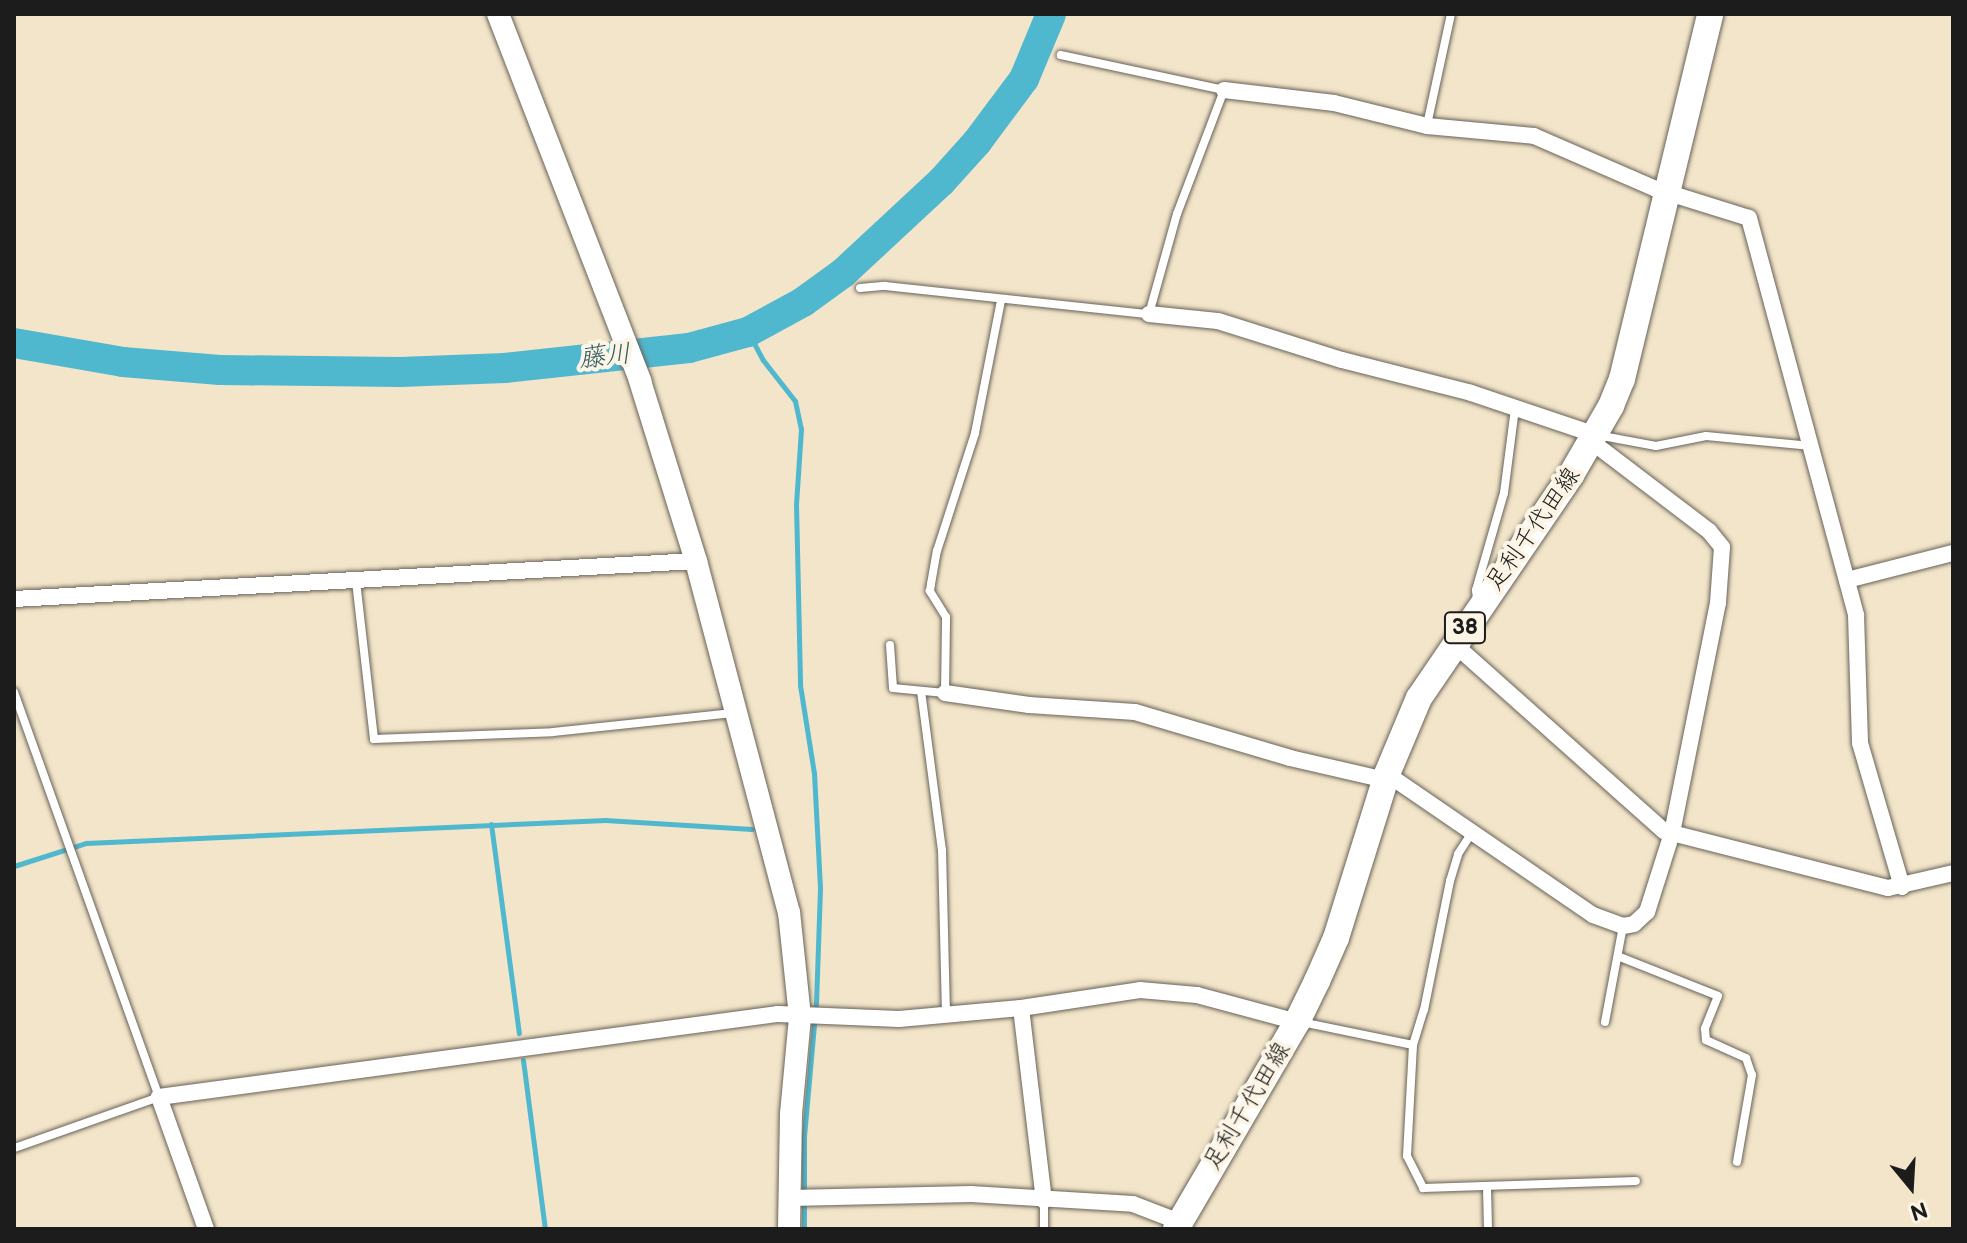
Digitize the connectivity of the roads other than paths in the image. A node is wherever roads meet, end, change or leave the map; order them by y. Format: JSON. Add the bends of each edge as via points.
{"nodes":[{"id":1,"x":498,"y":14,"type":"edge"},
{"id":2,"x":1451,"y":14,"type":"edge"},
{"id":3,"x":1710,"y":14,"type":"edge"},
{"id":4,"x":1061,"y":55,"type":"dead end"},
{"id":5,"x":1224,"y":90,"type":"junction"},
{"id":6,"x":1427,"y":126,"type":"junction"},
{"id":7,"x":1667,"y":192,"type":"junction"},
{"id":8,"x":860,"y":288,"type":"dead end"},
{"id":9,"x":1001,"y":300,"type":"junction"},
{"id":10,"x":1149,"y":314,"type":"junction"},
{"id":11,"x":1515,"y":408,"type":"junction"},
{"id":12,"x":1594,"y":439,"type":"junction"},
{"id":13,"x":1812,"y":446,"type":"junction"},
{"id":14,"x":1953,"y":553,"type":"edge"},
{"id":15,"x":696,"y":561,"type":"junction"},
{"id":16,"x":1847,"y":580,"type":"junction"},
{"id":17,"x":356,"y":581,"type":"junction"},
{"id":18,"x":14,"y":599,"type":"edge"},
{"id":19,"x":1478,"y":609,"type":"junction"},
{"id":20,"x":1454,"y":644,"type":"junction"},
{"id":21,"x":890,"y":645,"type":"dead end"},
{"id":22,"x":921,"y":691,"type":"junction"},
{"id":23,"x":14,"y":692,"type":"edge"},
{"id":24,"x":945,"y":693,"type":"junction"},
{"id":25,"x":737,"y":713,"type":"junction"},
{"id":26,"x":1386,"y":777,"type":"junction"},
{"id":27,"x":1672,"y":833,"type":"junction"},
{"id":28,"x":1471,"y":834,"type":"junction"},
{"id":29,"x":1953,"y":873,"type":"edge"},
{"id":30,"x":1902,"y":887,"type":"junction"},
{"id":31,"x":1623,"y":926,"type":"junction"},
{"id":32,"x":1620,"y":957,"type":"junction"},
{"id":33,"x":1021,"y":1008,"type":"junction"},
{"id":34,"x":946,"y":1013,"type":"junction"},
{"id":35,"x":800,"y":1017,"type":"junction"},
{"id":36,"x":1297,"y":1022,"type":"junction"},
{"id":37,"x":1605,"y":1022,"type":"dead end"},
{"id":38,"x":1413,"y":1045,"type":"junction"},
{"id":39,"x":159,"y":1097,"type":"junction"},
{"id":40,"x":14,"y":1148,"type":"edge"},
{"id":41,"x":1737,"y":1162,"type":"dead end"},
{"id":42,"x":1636,"y":1181,"type":"dead end"},
{"id":43,"x":1487,"y":1188,"type":"junction"},
{"id":44,"x":790,"y":1198,"type":"junction"},
{"id":45,"x":1044,"y":1201,"type":"junction"},
{"id":46,"x":1178,"y":1226,"type":"edge"},
{"id":47,"x":206,"y":1229,"type":"edge"},
{"id":48,"x":789,"y":1229,"type":"edge"},
{"id":49,"x":1044,"y":1229,"type":"edge"},
{"id":50,"x":1488,"y":1229,"type":"edge"}],
"edges":[{"from":1,"to":15,"type":"street","via":[[639,376]]},
{"from":2,"to":6,"type":"lane"},
{"from":3,"to":7,"type":"main road","name":"足利千代田線","number":"38"},
{"from":4,"to":5,"type":"lane"},
{"from":5,"to":6,"type":"street","via":[[1334,103]]},
{"from":5,"to":10,"type":"lane","via":[[1177,214]]},
{"from":6,"to":7,"type":"street","via":[[1534,136]]},
{"from":7,"to":12,"type":"main road","name":"足利千代田線","number":"38","via":[[1622,379]]},
{"from":7,"to":13,"type":"street","via":[[1749,218]]},
{"from":8,"to":9,"type":"lane","via":[[885,286]]},
{"from":9,"to":10,"type":"lane"},
{"from":9,"to":24,"type":"lane","via":[[975,433],[930,591],[946,617]]},
{"from":10,"to":11,"type":"street","via":[[1218,321]]},
{"from":11,"to":12,"type":"street"},
{"from":11,"to":19,"type":"lane","via":[[1504,493],[1476,590]]},
{"from":12,"to":13,"type":"lane","via":[[1656,446],[1706,436]]},
{"from":12,"to":19,"type":"main road","name":"足利千代田線","number":"38"},
{"from":12,"to":27,"type":"street","via":[[1722,547],[1718,603]]},
{"from":13,"to":16,"type":"street"},
{"from":14,"to":16,"type":"street"},
{"from":15,"to":17,"type":"street"},
{"from":15,"to":25,"type":"street"},
{"from":16,"to":30,"type":"street","via":[[1856,615],[1860,743]]},
{"from":17,"to":18,"type":"street"},
{"from":17,"to":25,"type":"lane","via":[[374,739],[538,733]]},
{"from":19,"to":20,"type":"main road","name":"足利千代田線","number":"38"},
{"from":20,"to":26,"type":"main road","name":"足利千代田線","number":"38","via":[[1419,698]]},
{"from":20,"to":27,"type":"street"},
{"from":21,"to":22,"type":"lane","via":[[893,688]]},
{"from":22,"to":24,"type":"lane"},
{"from":22,"to":34,"type":"lane","via":[[942,850]]},
{"from":23,"to":39,"type":"lane"},
{"from":24,"to":26,"type":"street","via":[[1135,712],[1290,758]]},
{"from":25,"to":35,"type":"street","via":[[789,912]]},
{"from":26,"to":28,"type":"street"},
{"from":26,"to":36,"type":"main road","name":"足利千代田線","number":"38","via":[[1336,938]]},
{"from":27,"to":30,"type":"street","via":[[1888,888]]},
{"from":27,"to":31,"type":"street","via":[[1647,912]]},
{"from":28,"to":31,"type":"street","via":[[1593,915]]},
{"from":28,"to":38,"type":"lane","via":[[1450,881]]},
{"from":29,"to":30,"type":"street"},
{"from":31,"to":32,"type":"lane"},
{"from":32,"to":37,"type":"lane"},
{"from":32,"to":41,"type":"lane","via":[[1718,996],[1706,1040],[1746,1058],[1752,1075]]},
{"from":33,"to":34,"type":"street"},
{"from":33,"to":36,"type":"street","via":[[1140,990],[1197,995]]},
{"from":33,"to":45,"type":"street"},
{"from":34,"to":35,"type":"street","via":[[899,1019]]},
{"from":35,"to":39,"type":"street","via":[[778,1014]]},
{"from":35,"to":44,"type":"street"},
{"from":36,"to":38,"type":"lane"},
{"from":36,"to":46,"type":"main road","name":"足利千代田線","number":"38"},
{"from":38,"to":43,"type":"lane","via":[[1407,1156],[1423,1188]]},
{"from":39,"to":40,"type":"lane"},
{"from":39,"to":47,"type":"street"},
{"from":42,"to":43,"type":"lane"},
{"from":43,"to":50,"type":"lane"},
{"from":44,"to":45,"type":"street","via":[[971,1194]]},
{"from":44,"to":48,"type":"street"},
{"from":45,"to":46,"type":"street","via":[[1133,1204]]},
{"from":45,"to":49,"type":"lane"}]}
